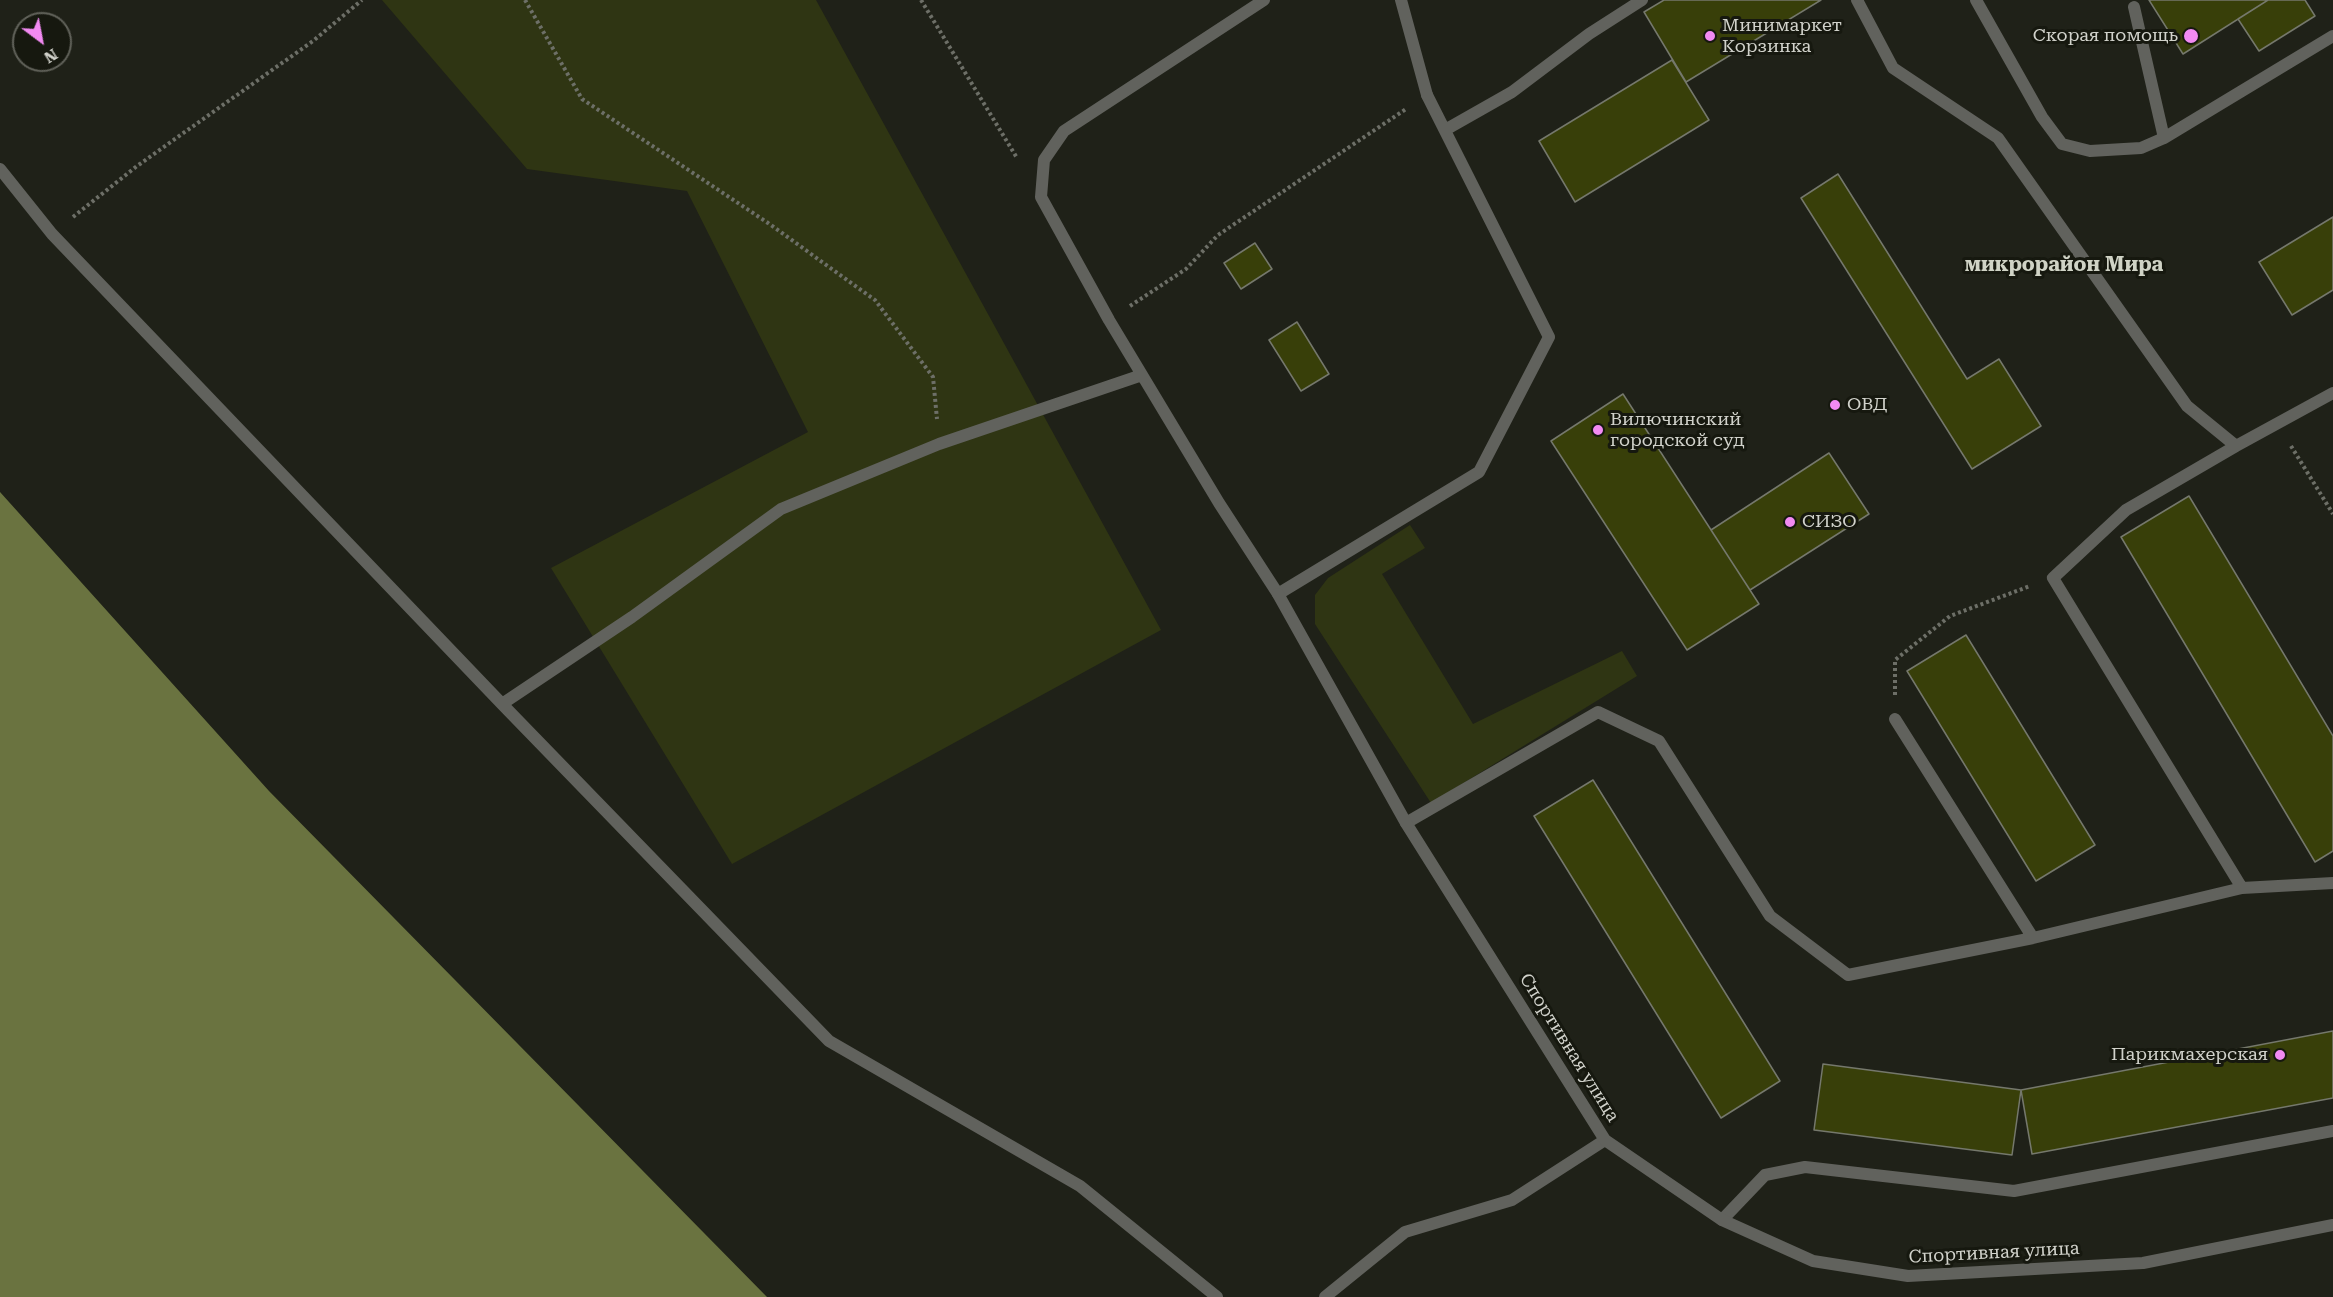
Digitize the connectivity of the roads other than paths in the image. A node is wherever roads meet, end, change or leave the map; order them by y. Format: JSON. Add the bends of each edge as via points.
{"nodes":[{"id":1,"x":1264,"y":0,"type":"edge"},
{"id":2,"x":1401,"y":0,"type":"edge"},
{"id":3,"x":1642,"y":0,"type":"edge"},
{"id":4,"x":1857,"y":0,"type":"edge"},
{"id":5,"x":1976,"y":0,"type":"edge"},
{"id":6,"x":2134,"y":7,"type":"dead end"},
{"id":7,"x":2333,"y":36,"type":"edge"},
{"id":8,"x":1445,"y":130,"type":"junction"},
{"id":9,"x":2164,"y":138,"type":"junction"},
{"id":10,"x":0,"y":169,"type":"edge"},
{"id":11,"x":1142,"y":375,"type":"junction"},
{"id":12,"x":2333,"y":393,"type":"edge"},
{"id":13,"x":2236,"y":446,"type":"junction"},
{"id":14,"x":1278,"y":594,"type":"junction"},
{"id":15,"x":502,"y":705,"type":"junction"},
{"id":16,"x":1895,"y":719,"type":"road end"},
{"id":17,"x":1406,"y":823,"type":"junction"},
{"id":18,"x":2333,"y":883,"type":"edge"},
{"id":19,"x":2242,"y":888,"type":"junction"},
{"id":20,"x":2033,"y":938,"type":"junction"},
{"id":21,"x":2333,"y":1131,"type":"edge"},
{"id":22,"x":1605,"y":1140,"type":"junction"},
{"id":23,"x":1722,"y":1220,"type":"junction"},
{"id":24,"x":2333,"y":1225,"type":"edge"},
{"id":25,"x":1217,"y":1297,"type":"edge"},
{"id":26,"x":1325,"y":1297,"type":"edge"}],
"edges":[{"from":1,"to":11,"type":"street","name":"Спортивная улица","via":[[1064,131],[1044,160],[1041,197]]},
{"from":2,"to":8,"type":"street","via":[[1426,95]]},
{"from":3,"to":8,"type":"street","via":[[1512,92]]},
{"from":4,"to":13,"type":"street","via":[[1893,68],[1998,138],[2187,406]]},
{"from":5,"to":9,"type":"street","via":[[2042,117],[2062,144],[2090,151],[2132,149]]},
{"from":6,"to":9,"type":"street"},
{"from":7,"to":9,"type":"street"},
{"from":8,"to":14,"type":"street","via":[[1549,337],[1479,472]]},
{"from":10,"to":15,"type":"street","via":[[52,234]]},
{"from":11,"to":14,"type":"street","name":"Спортивная улица"},
{"from":11,"to":15,"type":"street","via":[[939,444],[781,509]]},
{"from":12,"to":13,"type":"street"},
{"from":13,"to":19,"type":"street","via":[[2126,510],[2054,578]]},
{"from":14,"to":17,"type":"street","name":"Спортивная улица"},
{"from":15,"to":25,"type":"street","via":[[829,1041],[1080,1186]]},
{"from":16,"to":20,"type":"street"},
{"from":17,"to":20,"type":"street","via":[[1598,712],[1659,741],[1770,916],[1848,975]]},
{"from":17,"to":22,"type":"street","name":"Спортивная улица"},
{"from":18,"to":19,"type":"street"},
{"from":19,"to":20,"type":"street"},
{"from":21,"to":23,"type":"street","via":[[2014,1191],[1805,1167],[1765,1175]]},
{"from":22,"to":23,"type":"street","name":"Спортивная улица"},
{"from":22,"to":26,"type":"street","via":[[1512,1200],[1405,1232]]},
{"from":23,"to":24,"type":"street","name":"Спортивная улица","via":[[1813,1261],[1908,1276],[2143,1263]]}]}
